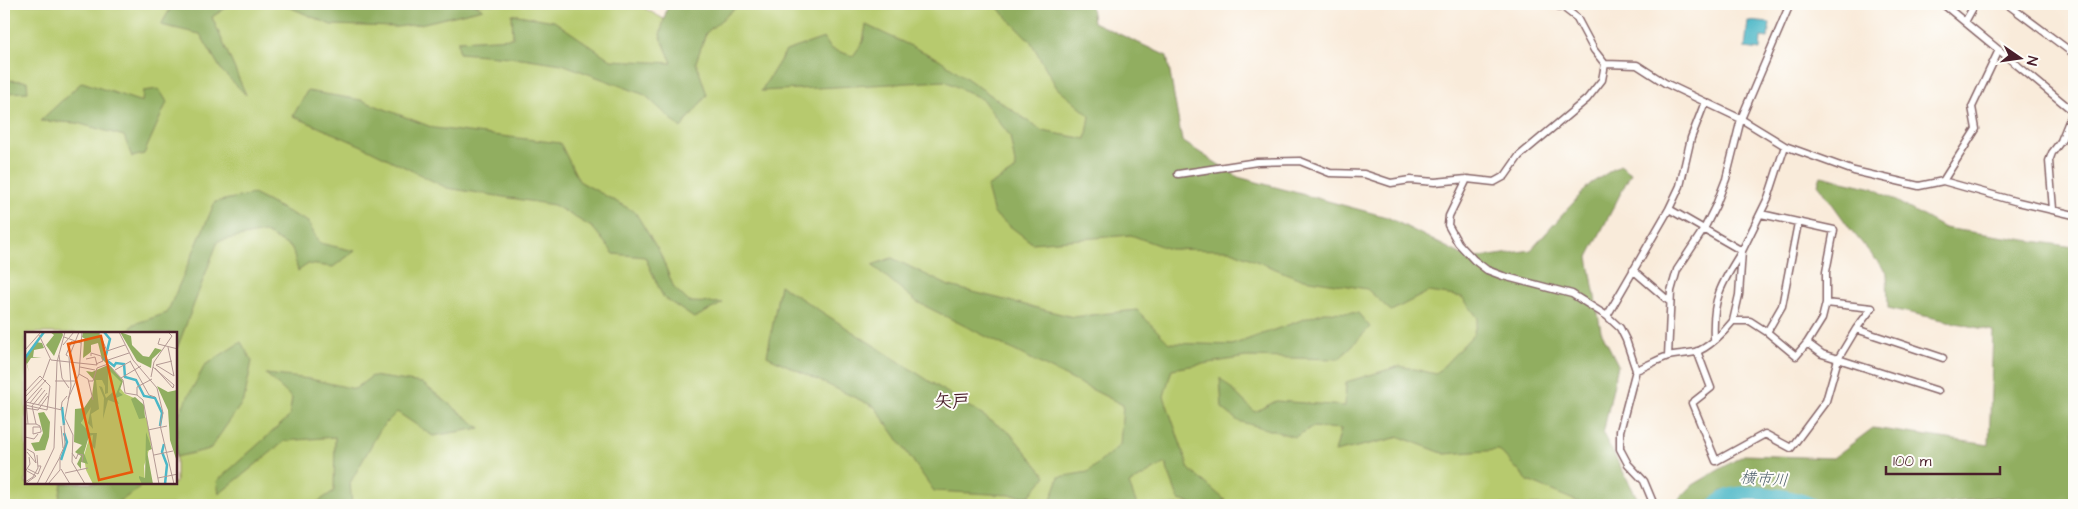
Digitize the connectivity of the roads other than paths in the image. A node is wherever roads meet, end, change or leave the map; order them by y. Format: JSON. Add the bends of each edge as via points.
{"nodes":[{"id":1,"x":1552,"y":4,"type":"edge"},
{"id":2,"x":1790,"y":4,"type":"edge"},
{"id":3,"x":1943,"y":4,"type":"edge"},
{"id":4,"x":1975,"y":4,"type":"edge"},
{"id":5,"x":2007,"y":4,"type":"edge"},
{"id":6,"x":1965,"y":22,"type":"junction"},
{"id":7,"x":1999,"y":50,"type":"junction"},
{"id":8,"x":2074,"y":54,"type":"edge"},
{"id":9,"x":1605,"y":64,"type":"junction"},
{"id":10,"x":1705,"y":102,"type":"junction"},
{"id":11,"x":2074,"y":111,"type":"edge"},
{"id":12,"x":1741,"y":119,"type":"junction"},
{"id":13,"x":1785,"y":146,"type":"junction"},
{"id":14,"x":1178,"y":174,"type":"dead end"},
{"id":15,"x":1468,"y":179,"type":"junction"},
{"id":16,"x":1944,"y":181,"type":"junction"},
{"id":17,"x":1669,"y":208,"type":"junction"},
{"id":18,"x":2053,"y":209,"type":"junction"},
{"id":19,"x":1761,"y":214,"type":"junction"},
{"id":20,"x":2074,"y":215,"type":"edge"},
{"id":21,"x":1798,"y":223,"type":"junction"},
{"id":22,"x":1704,"y":229,"type":"junction"},
{"id":23,"x":1742,"y":251,"type":"junction"},
{"id":24,"x":1633,"y":270,"type":"junction"},
{"id":25,"x":1670,"y":302,"type":"junction"},
{"id":26,"x":1826,"y":303,"type":"junction"},
{"id":27,"x":1607,"y":316,"type":"junction"},
{"id":28,"x":1733,"y":321,"type":"junction"},
{"id":29,"x":1856,"y":329,"type":"junction"},
{"id":30,"x":1767,"y":332,"type":"junction"},
{"id":31,"x":1714,"y":338,"type":"junction"},
{"id":32,"x":1806,"y":344,"type":"junction"},
{"id":33,"x":1697,"y":351,"type":"junction"},
{"id":34,"x":1668,"y":356,"type":"junction"},
{"id":35,"x":1943,"y":358,"type":"dead end"},
{"id":36,"x":1838,"y":360,"type":"junction"},
{"id":37,"x":1636,"y":370,"type":"junction"},
{"id":38,"x":1938,"y":391,"type":"dead end"},
{"id":39,"x":1654,"y":505,"type":"edge"},
{"id":40,"x":1977,"y":505,"type":"edge"},
{"id":41,"x":2000,"y":505,"type":"edge"}],
"edges":[{"from":1,"to":9,"type":"street","via":[[1577,18]]},
{"from":2,"to":12,"type":"street"},
{"from":3,"to":6,"type":"street"},
{"from":4,"to":6,"type":"street"},
{"from":5,"to":8,"type":"street"},
{"from":6,"to":7,"type":"street"},
{"from":7,"to":11,"type":"street"},
{"from":7,"to":16,"type":"street","via":[[1972,107],[1976,129]]},
{"from":9,"to":10,"type":"street","via":[[1636,65],[1665,84]]},
{"from":9,"to":15,"type":"street","via":[[1602,80],[1587,99],[1519,156],[1505,176],[1494,182]]},
{"from":10,"to":12,"type":"street"},
{"from":10,"to":17,"type":"street","via":[[1691,138],[1680,186]]},
{"from":11,"to":18,"type":"street","via":[[2049,161]]},
{"from":12,"to":13,"type":"street"},
{"from":12,"to":22,"type":"street","via":[[1726,179]]},
{"from":13,"to":16,"type":"street","via":[[1854,171],[1919,186]]},
{"from":13,"to":19,"type":"street"},
{"from":14,"to":15,"type":"street","via":[[1257,162],[1300,161],[1330,173],[1364,174],[1391,183]]},
{"from":15,"to":27,"type":"street","via":[[1449,216],[1448,225],[1458,244],[1474,260],[1503,276],[1572,294]]},
{"from":16,"to":18,"type":"street"},
{"from":17,"to":22,"type":"street"},
{"from":17,"to":24,"type":"street"},
{"from":18,"to":20,"type":"street"},
{"from":19,"to":21,"type":"street"},
{"from":19,"to":23,"type":"street"},
{"from":21,"to":26,"type":"street","via":[[1834,230],[1826,272]]},
{"from":21,"to":30,"type":"street","via":[[1782,306]]},
{"from":22,"to":23,"type":"street"},
{"from":22,"to":25,"type":"street","via":[[1677,270]]},
{"from":23,"to":28,"type":"street","via":[[1739,295]]},
{"from":23,"to":31,"type":"street","via":[[1716,299]]},
{"from":24,"to":25,"type":"street"},
{"from":24,"to":27,"type":"street"},
{"from":25,"to":34,"type":"street"},
{"from":26,"to":29,"type":"street","via":[[1872,308]]},
{"from":26,"to":32,"type":"street","via":[[1822,319]]},
{"from":27,"to":37,"type":"street","via":[[1620,328]]},
{"from":28,"to":30,"type":"street","via":[[1750,321]]},
{"from":28,"to":31,"type":"street"},
{"from":29,"to":35,"type":"street"},
{"from":29,"to":36,"type":"street"},
{"from":30,"to":32,"type":"street","via":[[1796,356]]},
{"from":31,"to":33,"type":"street","via":[[1709,346]]},
{"from":32,"to":36,"type":"street"},
{"from":33,"to":34,"type":"street"},
{"from":33,"to":36,"type":"street","via":[[1711,388],[1692,403],[1716,461],[1765,434],[1790,448],[1826,401]]},
{"from":34,"to":37,"type":"street"},
{"from":36,"to":38,"type":"street"},
{"from":37,"to":39,"type":"street","via":[[1620,431],[1620,449],[1628,464],[1644,481]]},
{"from":40,"to":41,"type":"street"}]}
